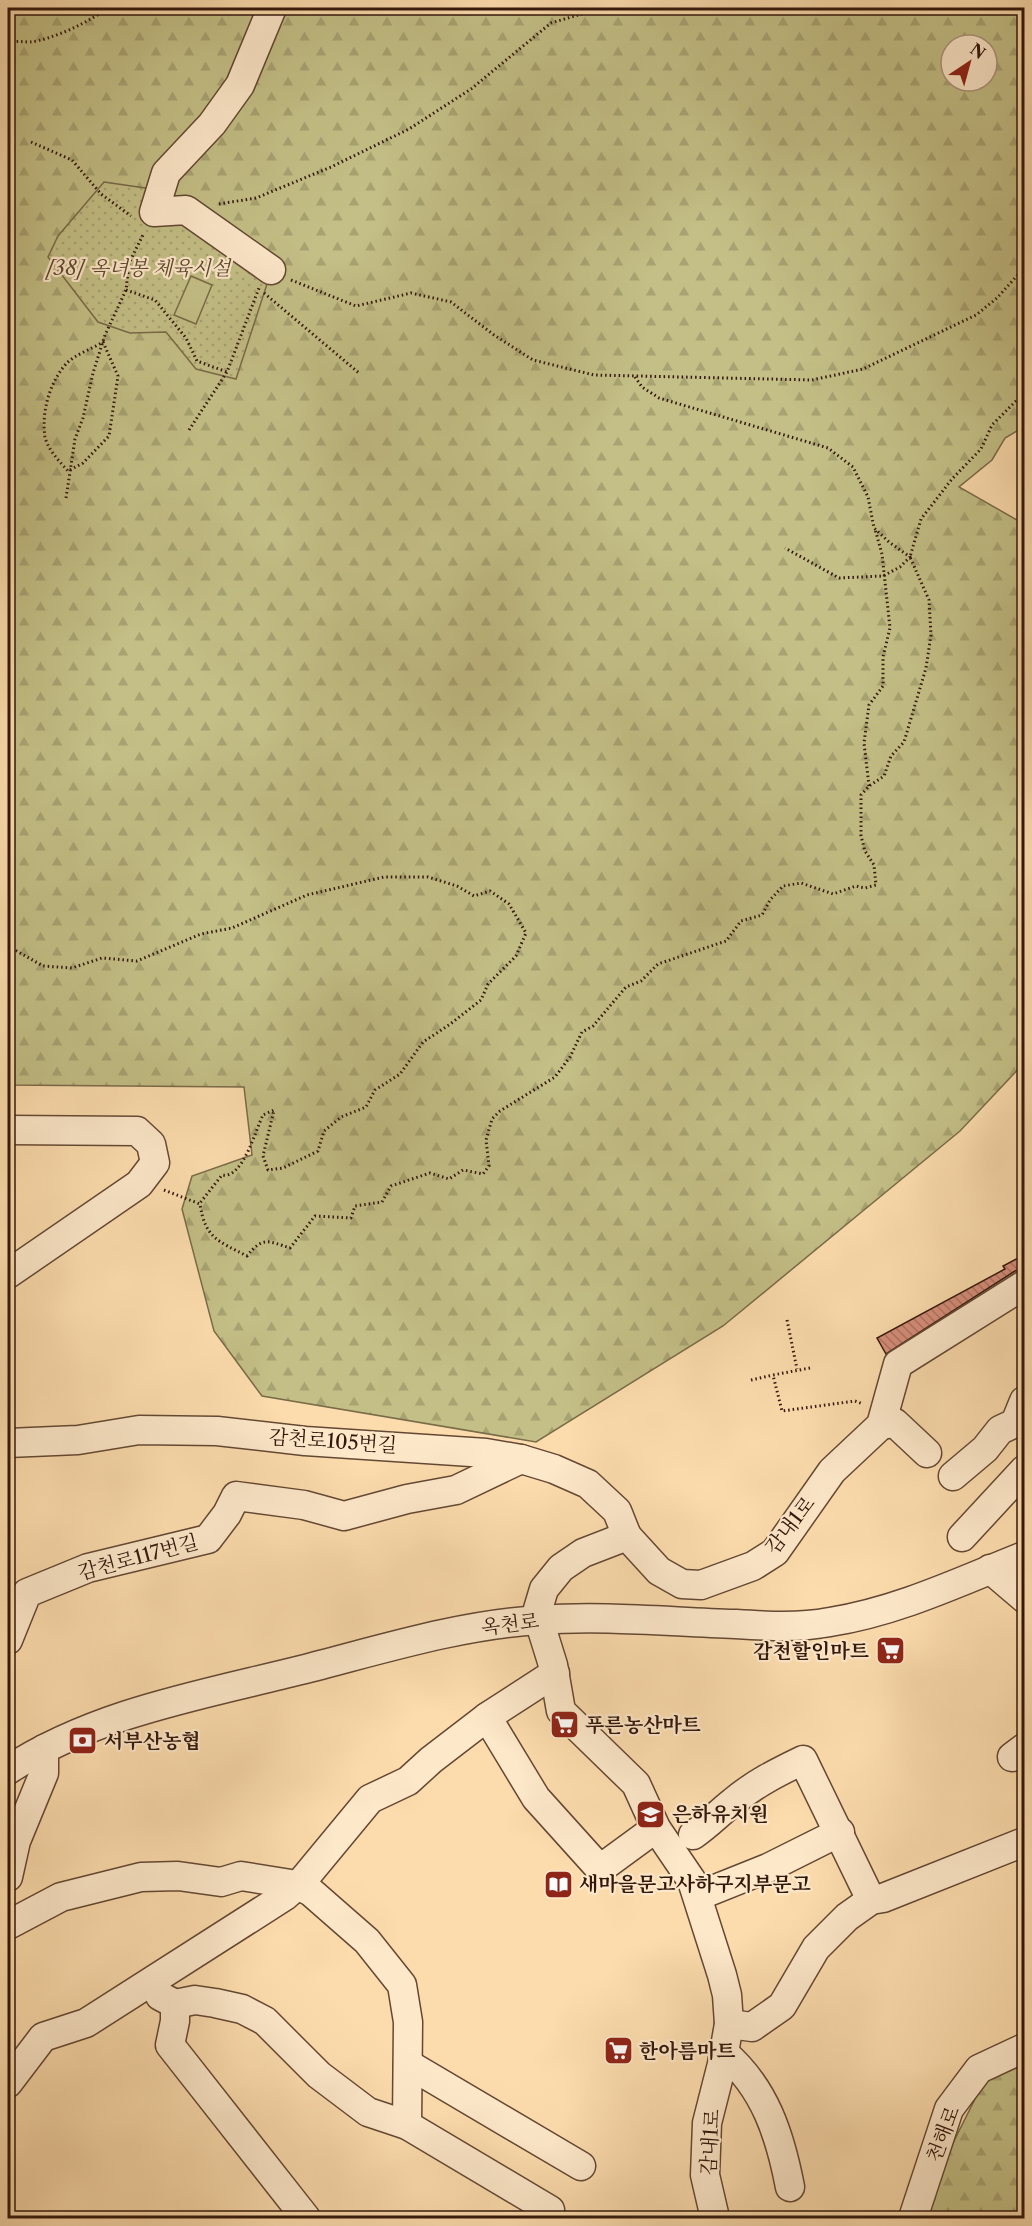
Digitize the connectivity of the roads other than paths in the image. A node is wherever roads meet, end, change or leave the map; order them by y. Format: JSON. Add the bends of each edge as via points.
{"nodes":[{"id":1,"x":272,"y":8,"type":"edge"},
{"id":2,"x":261,"y":271,"type":"road end"},
{"id":3,"x":8,"y":1130,"type":"edge"},
{"id":4,"x":8,"y":1274,"type":"edge"},
{"id":5,"x":1024,"y":1286,"type":"edge"},
{"id":6,"x":1024,"y":1401,"type":"edge"},
{"id":7,"x":883,"y":1417,"type":"junction"},
{"id":8,"x":8,"y":1443,"type":"edge"},
{"id":9,"x":927,"y":1453,"type":"dead end"},
{"id":10,"x":521,"y":1459,"type":"junction"},
{"id":11,"x":1024,"y":1470,"type":"edge"},
{"id":12,"x":953,"y":1476,"type":"dead end"},
{"id":13,"x":627,"y":1536,"type":"junction"},
{"id":14,"x":962,"y":1537,"type":"dead end"},
{"id":15,"x":1024,"y":1556,"type":"edge"},
{"id":16,"x":990,"y":1569,"type":"junction"},
{"id":17,"x":1024,"y":1598,"type":"edge"},
{"id":18,"x":539,"y":1620,"type":"junction"},
{"id":19,"x":8,"y":1640,"type":"edge"},
{"id":20,"x":555,"y":1673,"type":"junction"},
{"id":21,"x":487,"y":1717,"type":"junction"},
{"id":22,"x":44,"y":1749,"type":"junction"},
{"id":23,"x":8,"y":1770,"type":"edge"},
{"id":24,"x":656,"y":1828,"type":"junction"},
{"id":25,"x":840,"y":1832,"type":"junction"},
{"id":26,"x":693,"y":1835,"type":"dead end"},
{"id":27,"x":1024,"y":1842,"type":"edge"},
{"id":28,"x":8,"y":1877,"type":"edge"},
{"id":29,"x":297,"y":1886,"type":"junction"},
{"id":30,"x":698,"y":1896,"type":"junction"},
{"id":31,"x":871,"y":1900,"type":"junction"},
{"id":32,"x":8,"y":1925,"type":"edge"},
{"id":33,"x":146,"y":1987,"type":"junction"},
{"id":34,"x":175,"y":2004,"type":"junction"},
{"id":35,"x":729,"y":2024,"type":"junction"},
{"id":36,"x":1024,"y":2048,"type":"edge"},
{"id":37,"x":724,"y":2053,"type":"junction"},
{"id":38,"x":408,"y":2064,"type":"junction"},
{"id":39,"x":8,"y":2083,"type":"edge"},
{"id":40,"x":406,"y":2125,"type":"junction"},
{"id":41,"x":580,"y":2166,"type":"dead end"},
{"id":42,"x":790,"y":2187,"type":"dead end"},
{"id":43,"x":550,"y":2210,"type":"dead end"},
{"id":44,"x":306,"y":2218,"type":"edge"},
{"id":45,"x":715,"y":2218,"type":"edge"},
{"id":46,"x":913,"y":2218,"type":"edge"}],
"edges":[{"from":1,"to":2,"type":"street","via":[[240,85],[212,124],[166,172],[143,215],[186,210]]},
{"from":3,"to":4,"type":"street","via":[[137,1131],[151,1144],[155,1163],[139,1184]]},
{"from":5,"to":7,"type":"street","name":"감내1로","via":[[898,1364]]},
{"from":6,"to":12,"type":"street","via":[[1015,1423],[1000,1430],[986,1449]]},
{"from":7,"to":9,"type":"street"},
{"from":7,"to":13,"type":"street","name":"감내1로","via":[[873,1436],[832,1471],[775,1552],[753,1566],[701,1585],[682,1584],[659,1571]]},
{"from":8,"to":10,"type":"street","name":"감천로105번길","via":[[78,1440],[139,1430],[217,1431]]},
{"from":10,"to":13,"type":"street","name":"감천로105번길","via":[[588,1484],[617,1510]]},
{"from":10,"to":19,"type":"street","name":"감천로117번길","via":[[456,1490],[344,1516],[304,1504],[236,1496],[208,1539],[88,1568],[27,1593]]},
{"from":11,"to":14,"type":"street"},
{"from":13,"to":18,"type":"street","name":"감내1로","via":[[583,1553],[561,1568],[544,1589]]},
{"from":15,"to":16,"type":"street","name":"옥천로"},
{"from":16,"to":17,"type":"street"},
{"from":16,"to":18,"type":"street","name":"옥천로","via":[[891,1608],[830,1622],[791,1626]]},
{"from":18,"to":20,"type":"street","name":"감내1로"},
{"from":18,"to":22,"type":"street","name":"옥천로","via":[[453,1631],[145,1709],[68,1736]]},
{"from":20,"to":21,"type":"street"},
{"from":20,"to":24,"type":"street","name":"감내1로","via":[[561,1711],[636,1784]]},
{"from":21,"to":24,"type":"street","via":[[537,1798],[600,1869]]},
{"from":21,"to":29,"type":"street","via":[[408,1781],[370,1799]]},
{"from":22,"to":23,"type":"street","name":"옥천로"},
{"from":22,"to":28,"type":"street","via":[[44,1773],[16,1841]]},
{"from":24,"to":30,"type":"street","name":"감내1로"},
{"from":25,"to":26,"type":"street","via":[[802,1760],[733,1801]]},
{"from":25,"to":30,"type":"street","via":[[768,1868]]},
{"from":25,"to":31,"type":"street"},
{"from":27,"to":31,"type":"street"},
{"from":29,"to":32,"type":"street","via":[[241,1876],[220,1882],[178,1876],[141,1877],[61,1897]]},
{"from":29,"to":33,"type":"street"},
{"from":29,"to":38,"type":"street","via":[[311,1892],[367,1941],[402,1985],[408,2022]]},
{"from":30,"to":35,"type":"street","name":"감내1로","via":[[728,1995]]},
{"from":31,"to":35,"type":"street","via":[[816,1948],[782,2006],[752,2027]]},
{"from":33,"to":34,"type":"street"},
{"from":33,"to":39,"type":"street","via":[[86,2023],[43,2037]]},
{"from":34,"to":40,"type":"street","via":[[195,2000],[215,2003],[242,2009],[265,2021],[319,2075],[368,2112]]},
{"from":34,"to":44,"type":"street","via":[[170,2045]]},
{"from":35,"to":37,"type":"street","name":"감내1로"},
{"from":36,"to":46,"type":"street","name":"천해로","via":[[980,2069],[949,2109]]},
{"from":37,"to":42,"type":"street","via":[[741,2067],[766,2106],[780,2138]]},
{"from":37,"to":45,"type":"street","name":"감내1로","via":[[707,2123],[705,2175]]},
{"from":38,"to":40,"type":"street"},
{"from":38,"to":41,"type":"street"},
{"from":40,"to":43,"type":"street"}]}
